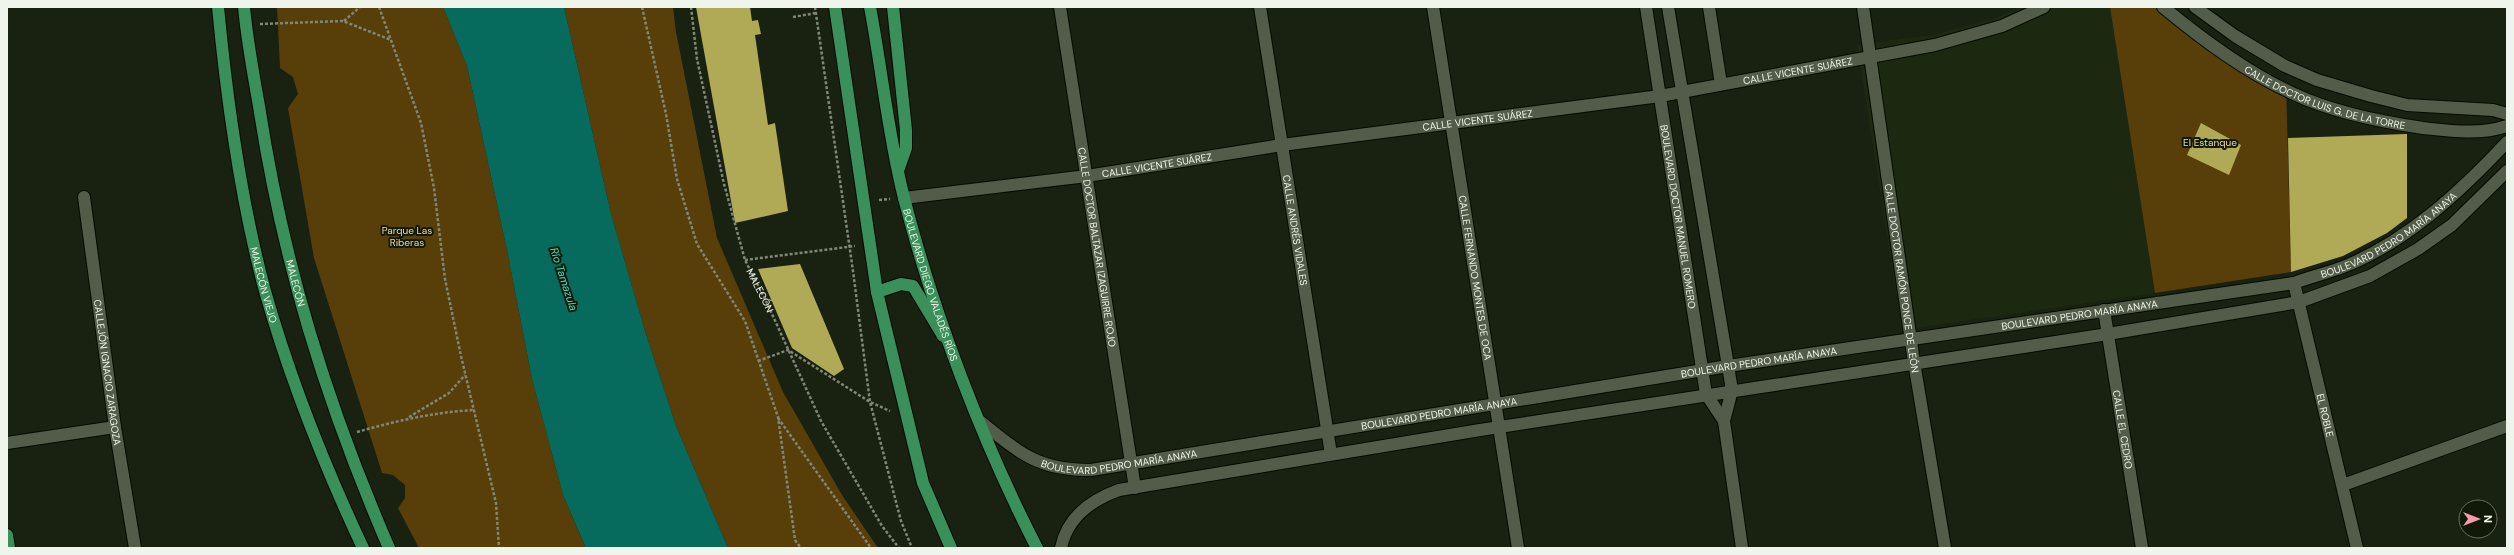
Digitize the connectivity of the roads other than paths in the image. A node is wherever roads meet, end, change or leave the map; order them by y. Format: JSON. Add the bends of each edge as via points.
{"nodes":[{"id":1,"x":218,"y":7,"type":"edge"},
{"id":2,"x":836,"y":7,"type":"edge"},
{"id":3,"x":870,"y":7,"type":"edge"},
{"id":4,"x":893,"y":7,"type":"edge"},
{"id":5,"x":1060,"y":7,"type":"edge"},
{"id":6,"x":1260,"y":7,"type":"edge"},
{"id":7,"x":1433,"y":7,"type":"edge"},
{"id":8,"x":1646,"y":7,"type":"edge"},
{"id":9,"x":1668,"y":7,"type":"edge"},
{"id":10,"x":1709,"y":7,"type":"edge"},
{"id":11,"x":1863,"y":7,"type":"edge"},
{"id":12,"x":2044,"y":7,"type":"edge"},
{"id":13,"x":2163,"y":7,"type":"edge"},
{"id":14,"x":2195,"y":7,"type":"edge"},
{"id":15,"x":245,"y":14,"type":"edge"},
{"id":16,"x":1870,"y":58,"type":"junction"},
{"id":17,"x":1721,"y":84,"type":"junction"},
{"id":18,"x":1683,"y":90,"type":"junction"},
{"id":19,"x":1660,"y":96,"type":"junction"},
{"id":20,"x":2507,"y":114,"type":"edge"},
{"id":21,"x":1450,"y":122,"type":"junction"},
{"id":22,"x":2507,"y":126,"type":"edge"},
{"id":23,"x":2507,"y":142,"type":"edge"},
{"id":24,"x":1282,"y":145,"type":"junction"},
{"id":25,"x":898,"y":169,"type":"junction"},
{"id":26,"x":2507,"y":171,"type":"edge"},
{"id":27,"x":1087,"y":176,"type":"junction"},
{"id":28,"x":84,"y":197,"type":"dead end"},
{"id":29,"x":904,"y":198,"type":"junction"},
{"id":30,"x":2294,"y":283,"type":"junction"},
{"id":31,"x":877,"y":292,"type":"junction"},
{"id":32,"x":2299,"y":302,"type":"junction"},
{"id":33,"x":2104,"y":310,"type":"junction"},
{"id":34,"x":2108,"y":334,"type":"junction"},
{"id":35,"x":1910,"y":338,"type":"junction"},
{"id":36,"x":954,"y":354,"type":"junction"},
{"id":37,"x":1914,"y":362,"type":"junction"},
{"id":38,"x":1728,"y":366,"type":"junction"},
{"id":39,"x":1701,"y":371,"type":"junction"},
{"id":40,"x":1732,"y":390,"type":"junction"},
{"id":41,"x":1706,"y":394,"type":"junction"},
{"id":42,"x":1496,"y":404,"type":"junction"},
{"id":43,"x":1724,"y":421,"type":"junction"},
{"id":44,"x":981,"y":422,"type":"junction"},
{"id":45,"x":2507,"y":426,"type":"edge"},
{"id":46,"x":1499,"y":427,"type":"junction"},
{"id":47,"x":115,"y":428,"type":"junction"},
{"id":48,"x":1327,"y":432,"type":"junction"},
{"id":49,"x":7,"y":443,"type":"edge"},
{"id":50,"x":1331,"y":454,"type":"junction"},
{"id":51,"x":1132,"y":463,"type":"junction"},
{"id":52,"x":2343,"y":485,"type":"junction"},
{"id":53,"x":1135,"y":488,"type":"junction"},
{"id":54,"x":7,"y":535,"type":"edge"},
{"id":55,"x":9,"y":548,"type":"edge"},
{"id":56,"x":135,"y":548,"type":"edge"},
{"id":57,"x":363,"y":548,"type":"edge"},
{"id":58,"x":389,"y":548,"type":"edge"},
{"id":59,"x":951,"y":548,"type":"edge"},
{"id":60,"x":1037,"y":548,"type":"edge"},
{"id":61,"x":1061,"y":548,"type":"edge"},
{"id":62,"x":1518,"y":548,"type":"edge"},
{"id":63,"x":1742,"y":548,"type":"edge"},
{"id":64,"x":1945,"y":548,"type":"edge"},
{"id":65,"x":2142,"y":548,"type":"edge"},
{"id":66,"x":2357,"y":548,"type":"edge"}],
"edges":[{"from":1,"to":57,"type":"main road","name":"MALECÓN VIEJO","via":[[227,95],[266,291],[313,437]]},
{"from":2,"to":31,"type":"main road"},
{"from":3,"to":25,"type":"main road","name":"BOULEVARD DIEGO VALADÉS RÍOS"},
{"from":4,"to":25,"type":"main road","via":[[906,130],[906,148]]},
{"from":5,"to":27,"type":"street","name":"CALLE DOCTOR BALTAZAR IZAGUIRRE ROJO"},
{"from":6,"to":24,"type":"street","name":"CALLE ANDRÉS VIDALES"},
{"from":7,"to":21,"type":"street","name":"CALLE FERNANDO MONTES DE OCA"},
{"from":8,"to":19,"type":"street","name":"BOULEVARD DOCTOR MANUEL ROMERO"},
{"from":9,"to":18,"type":"street","name":"BOULEVARD DOCTOR MANUEL ROMERO"},
{"from":10,"to":17,"type":"street"},
{"from":11,"to":16,"type":"street","name":"CALLE DOCTOR RAMÓN PONCE DE LEÓN"},
{"from":12,"to":16,"type":"street","name":"CALLE VICENTE SUÁREZ","via":[[2027,16],[1979,33]]},
{"from":13,"to":22,"type":"street","name":"CALLE DOCTOR LUIS G. DE LA TORRE","via":[[2255,73],[2295,95],[2312,101],[2402,125],[2439,130],[2490,132]]},
{"from":14,"to":20,"type":"street","name":"CALLE DOCTOR LUIS G. DE LA TORRE","via":[[2235,36],[2285,66],[2317,80],[2407,105],[2493,110]]},
{"from":15,"to":58,"type":"main road","name":"MALECÓN","via":[[263,132],[282,228],[315,354],[343,435]]},
{"from":16,"to":17,"type":"street","name":"CALLE VICENTE SUÁREZ"},
{"from":16,"to":35,"type":"street","name":"CALLE DOCTOR RAMÓN PONCE DE LEÓN"},
{"from":17,"to":18,"type":"street","name":"CALLE VICENTE SUÁREZ"},
{"from":18,"to":19,"type":"street","name":"CALLE VICENTE SUÁREZ"},
{"from":18,"to":38,"type":"street","name":"BOULEVARD DOCTOR MANUEL ROMERO"},
{"from":19,"to":21,"type":"street","name":"CALLE VICENTE SUÁREZ"},
{"from":19,"to":39,"type":"street","name":"BOULEVARD DOCTOR MANUEL ROMERO"},
{"from":21,"to":24,"type":"street","name":"CALLE VICENTE SUÁREZ"},
{"from":21,"to":42,"type":"street","name":"CALLE FERNANDO MONTES DE OCA"},
{"from":23,"to":30,"type":"street","name":"BOULEVARD PEDRO MARÍA ANAYA","via":[[2465,184],[2417,225],[2379,249],[2344,266]]},
{"from":24,"to":27,"type":"street","name":"CALLE VICENTE SUÁREZ"},
{"from":24,"to":48,"type":"street","name":"CALLE ANDRÉS VIDALES"},
{"from":25,"to":29,"type":"main road","name":"BOULEVARD DIEGO VALADÉS RÍOS"},
{"from":26,"to":32,"type":"street","name":"BOULEVARD PEDRO MARÍA ANAYA","via":[[2452,225],[2418,249],[2370,276]]},
{"from":27,"to":29,"type":"street","name":"CALLE VICENTE SUÁREZ"},
{"from":27,"to":51,"type":"street","name":"CALLE DOCTOR BALTAZAR IZAGUIRRE ROJO"},
{"from":28,"to":47,"type":"street","name":"CALLEJÓN IGNACIO ZARAGOZA"},
{"from":29,"to":36,"type":"main road","name":"BOULEVARD DIEGO VALADÉS RÍOS"},
{"from":30,"to":32,"type":"street","name":"EL ROBLE"},
{"from":30,"to":33,"type":"street","name":"BOULEVARD PEDRO MARÍA ANAYA"},
{"from":31,"to":36,"type":"main road","via":[[901,284],[914,286]]},
{"from":31,"to":59,"type":"main road","via":[[923,483]]},
{"from":32,"to":34,"type":"street","name":"BOULEVARD PEDRO MARÍA ANAYA"},
{"from":32,"to":52,"type":"street","name":"EL ROBLE"},
{"from":33,"to":34,"type":"street","name":"CALLE EL CEDRO"},
{"from":33,"to":35,"type":"street","name":"BOULEVARD PEDRO MARÍA ANAYA"},
{"from":34,"to":37,"type":"street","name":"BOULEVARD PEDRO MARÍA ANAYA"},
{"from":34,"to":65,"type":"street","name":"CALLE EL CEDRO"},
{"from":35,"to":37,"type":"street","name":"CALLE DOCTOR RAMÓN PONCE DE LEÓN"},
{"from":35,"to":38,"type":"street","name":"BOULEVARD PEDRO MARÍA ANAYA"},
{"from":36,"to":44,"type":"main road","name":"BOULEVARD DIEGO VALADÉS RÍOS"},
{"from":37,"to":40,"type":"street","name":"BOULEVARD PEDRO MARÍA ANAYA"},
{"from":37,"to":64,"type":"street","name":"CALLE DOCTOR RAMÓN PONCE DE LEÓN"},
{"from":38,"to":39,"type":"street","name":"BOULEVARD PEDRO MARÍA ANAYA"},
{"from":38,"to":40,"type":"street","name":"BOULEVARD DOCTOR MANUEL ROMERO"},
{"from":39,"to":41,"type":"street","name":"BOULEVARD DOCTOR MANUEL ROMERO"},
{"from":39,"to":42,"type":"street","name":"BOULEVARD PEDRO MARÍA ANAYA"},
{"from":40,"to":41,"type":"street","name":"BOULEVARD PEDRO MARÍA ANAYA"},
{"from":40,"to":43,"type":"street","name":"BOULEVARD DOCTOR MANUEL ROMERO"},
{"from":41,"to":43,"type":"street","name":"BOULEVARD DOCTOR MANUEL ROMERO"},
{"from":41,"to":46,"type":"street","name":"BOULEVARD PEDRO MARÍA ANAYA"},
{"from":42,"to":46,"type":"street","name":"CALLE FERNANDO MONTES DE OCA"},
{"from":42,"to":48,"type":"street","name":"BOULEVARD PEDRO MARÍA ANAYA"},
{"from":43,"to":63,"type":"street","name":"BOULEVARD DOCTOR MANUEL ROMERO"},
{"from":44,"to":51,"type":"street","name":"BOULEVARD PEDRO MARÍA ANAYA","via":[[1020,453],[1056,468],[1091,470]]},
{"from":44,"to":60,"type":"main road","name":"BOULEVARD DIEGO VALADÉS RÍOS","via":[[1015,505]]},
{"from":45,"to":52,"type":"street"},
{"from":46,"to":50,"type":"street","name":"BOULEVARD PEDRO MARÍA ANAYA"},
{"from":46,"to":62,"type":"street","name":"CALLE FERNANDO MONTES DE OCA"},
{"from":47,"to":49,"type":"street"},
{"from":47,"to":56,"type":"street","name":"CALLEJÓN IGNACIO ZARAGOZA"},
{"from":48,"to":50,"type":"street","name":"CALLE ANDRÉS VIDALES"},
{"from":48,"to":51,"type":"street","name":"BOULEVARD PEDRO MARÍA ANAYA"},
{"from":50,"to":53,"type":"street","name":"BOULEVARD PEDRO MARÍA ANAYA"},
{"from":51,"to":53,"type":"street","name":"CALLE DOCTOR BALTAZAR IZAGUIRRE ROJO"},
{"from":52,"to":66,"type":"street","name":"EL ROBLE"},
{"from":53,"to":61,"type":"street","name":"BOULEVARD PEDRO MARÍA ANAYA","via":[[1106,495],[1083,509],[1068,528]]},
{"from":54,"to":55,"type":"main road"}]}
